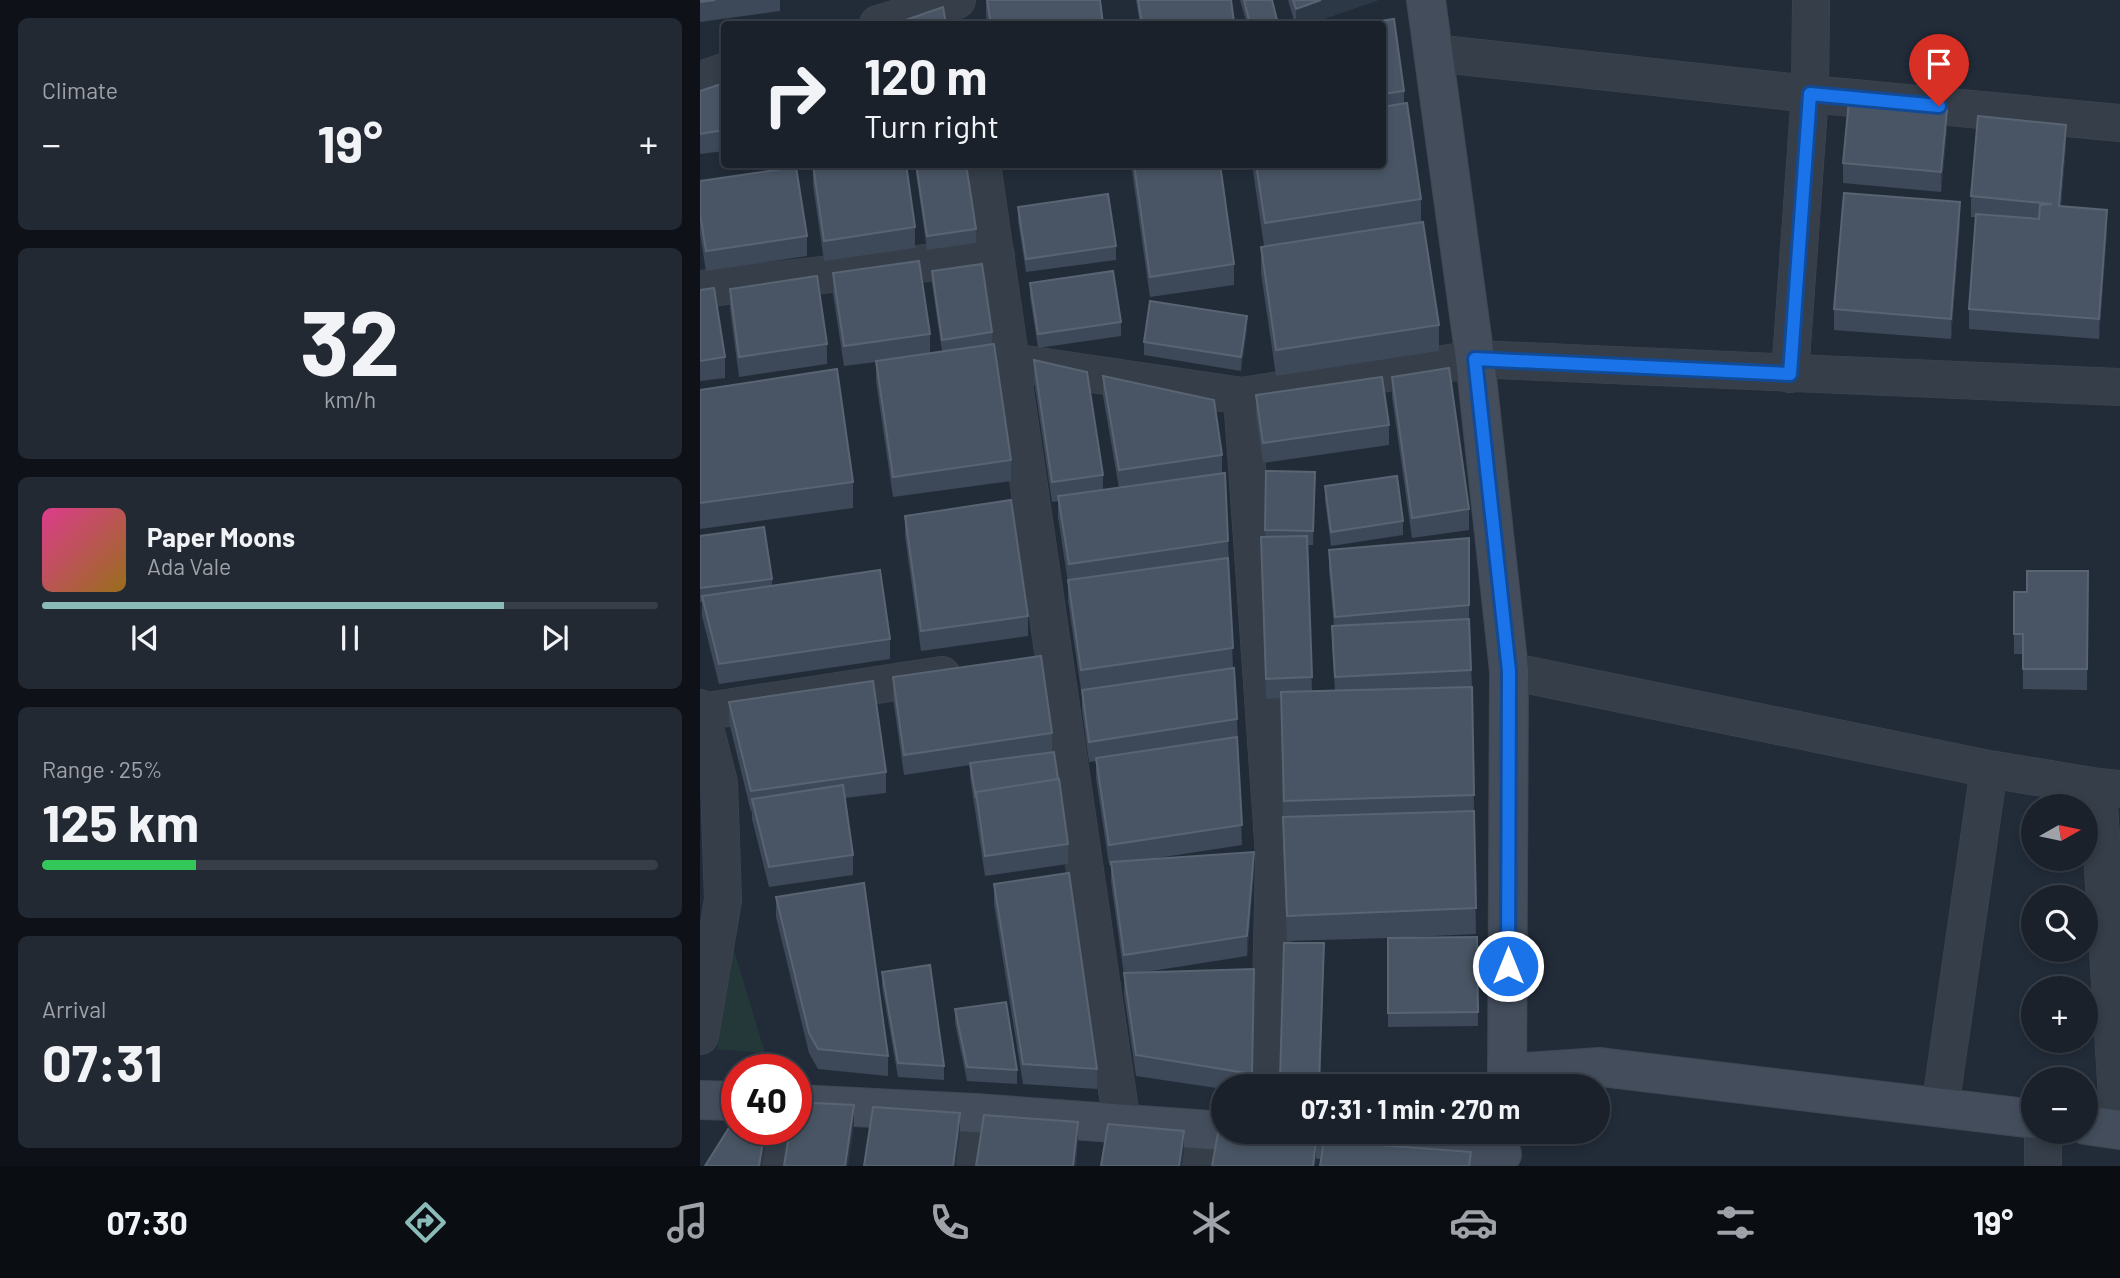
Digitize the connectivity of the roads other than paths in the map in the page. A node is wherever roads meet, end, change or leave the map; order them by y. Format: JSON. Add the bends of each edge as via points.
{"nodes":[{"id":1,"x":958,"y":0,"type":"edge"},
{"id":2,"x":1426,"y":0,"type":"edge"},
{"id":3,"x":1811,"y":0,"type":"edge"},
{"id":4,"x":888,"y":21,"type":"edge"},
{"id":5,"x":962,"y":21,"type":"edge"},
{"id":6,"x":1433,"y":53,"type":"junction"},
{"id":7,"x":721,"y":73,"type":"edge"},
{"id":8,"x":700,"y":80,"type":"edge"},
{"id":9,"x":1810,"y":94,"type":"junction"},
{"id":10,"x":2120,"y":123,"type":"edge"},
{"id":11,"x":983,"y":168,"type":"edge"},
{"id":12,"x":996,"y":255,"type":"junction"},
{"id":13,"x":700,"y":289,"type":"edge"},
{"id":14,"x":1475,"y":359,"type":"junction"},
{"id":15,"x":1012,"y":362,"type":"junction"},
{"id":16,"x":1790,"y":374,"type":"junction"},
{"id":17,"x":2120,"y":387,"type":"edge"},
{"id":18,"x":1242,"y":396,"type":"junction"},
{"id":19,"x":973,"y":670,"type":"edge"},
{"id":20,"x":1509,"y":671,"type":"junction"},
{"id":21,"x":701,"y":710,"type":"edge"},
{"id":22,"x":1989,"y":769,"type":"junction"},
{"id":23,"x":2109,"y":788,"type":"edge"},
{"id":24,"x":700,"y":1036,"type":"edge"},
{"id":25,"x":1269,"y":1074,"type":"edge"},
{"id":26,"x":1508,"y":1074,"type":"edge"},
{"id":27,"x":1550,"y":1074,"type":"edge"},
{"id":28,"x":700,"y":1100,"type":"edge"},
{"id":29,"x":721,"y":1101,"type":"edge"},
{"id":30,"x":812,"y":1105,"type":"edge"},
{"id":31,"x":1940,"y":1108,"type":"junction"},
{"id":32,"x":975,"y":1113,"type":"junction"},
{"id":33,"x":2021,"y":1117,"type":"edge"},
{"id":34,"x":1122,"y":1125,"type":"junction"},
{"id":35,"x":2098,"y":1127,"type":"edge"},
{"id":36,"x":2120,"y":1130,"type":"edge"},
{"id":37,"x":1211,"y":1135,"type":"edge"},
{"id":38,"x":1358,"y":1144,"type":"edge"},
{"id":39,"x":2043,"y":1144,"type":"edge"},
{"id":40,"x":780,"y":1145,"type":"edge"},
{"id":41,"x":1502,"y":1151,"type":"edge"},
{"id":42,"x":777,"y":1166,"type":"edge"},
{"id":43,"x":967,"y":1166,"type":"edge"},
{"id":44,"x":2043,"y":1166,"type":"edge"}],
"edges":[{"from":1,"to":4,"type":"street"},
{"from":1,"to":5,"type":"street"},
{"from":2,"to":6,"type":"street"},
{"from":3,"to":9,"type":"street"},
{"from":6,"to":9,"type":"street"},
{"from":6,"to":14,"type":"street"},
{"from":7,"to":8,"type":"street"},
{"from":9,"to":10,"type":"street"},
{"from":9,"to":16,"type":"street"},
{"from":11,"to":12,"type":"street"},
{"from":12,"to":13,"type":"street"},
{"from":12,"to":15,"type":"street"},
{"from":14,"to":16,"type":"street"},
{"from":14,"to":18,"type":"street"},
{"from":14,"to":20,"type":"street"},
{"from":15,"to":18,"type":"street"},
{"from":15,"to":34,"type":"street","via":[[1041,660]]},
{"from":16,"to":17,"type":"street"},
{"from":18,"to":25,"type":"street","via":[[1274,855]]},
{"from":19,"to":21,"type":"street"},
{"from":20,"to":22,"type":"street"},
{"from":20,"to":26,"type":"street"},
{"from":21,"to":24,"type":"street","via":[[719,783],[723,900]]},
{"from":22,"to":23,"type":"street"},
{"from":22,"to":31,"type":"street"},
{"from":23,"to":36,"type":"street"},
{"from":27,"to":31,"type":"street","via":[[1600,1067]]},
{"from":28,"to":29,"type":"street"},
{"from":30,"to":32,"type":"street"},
{"from":31,"to":33,"type":"street"},
{"from":32,"to":34,"type":"street"},
{"from":32,"to":43,"type":"street"},
{"from":34,"to":37,"type":"street"},
{"from":35,"to":36,"type":"street"},
{"from":38,"to":41,"type":"street"},
{"from":39,"to":44,"type":"street"},
{"from":40,"to":42,"type":"street"}]}
